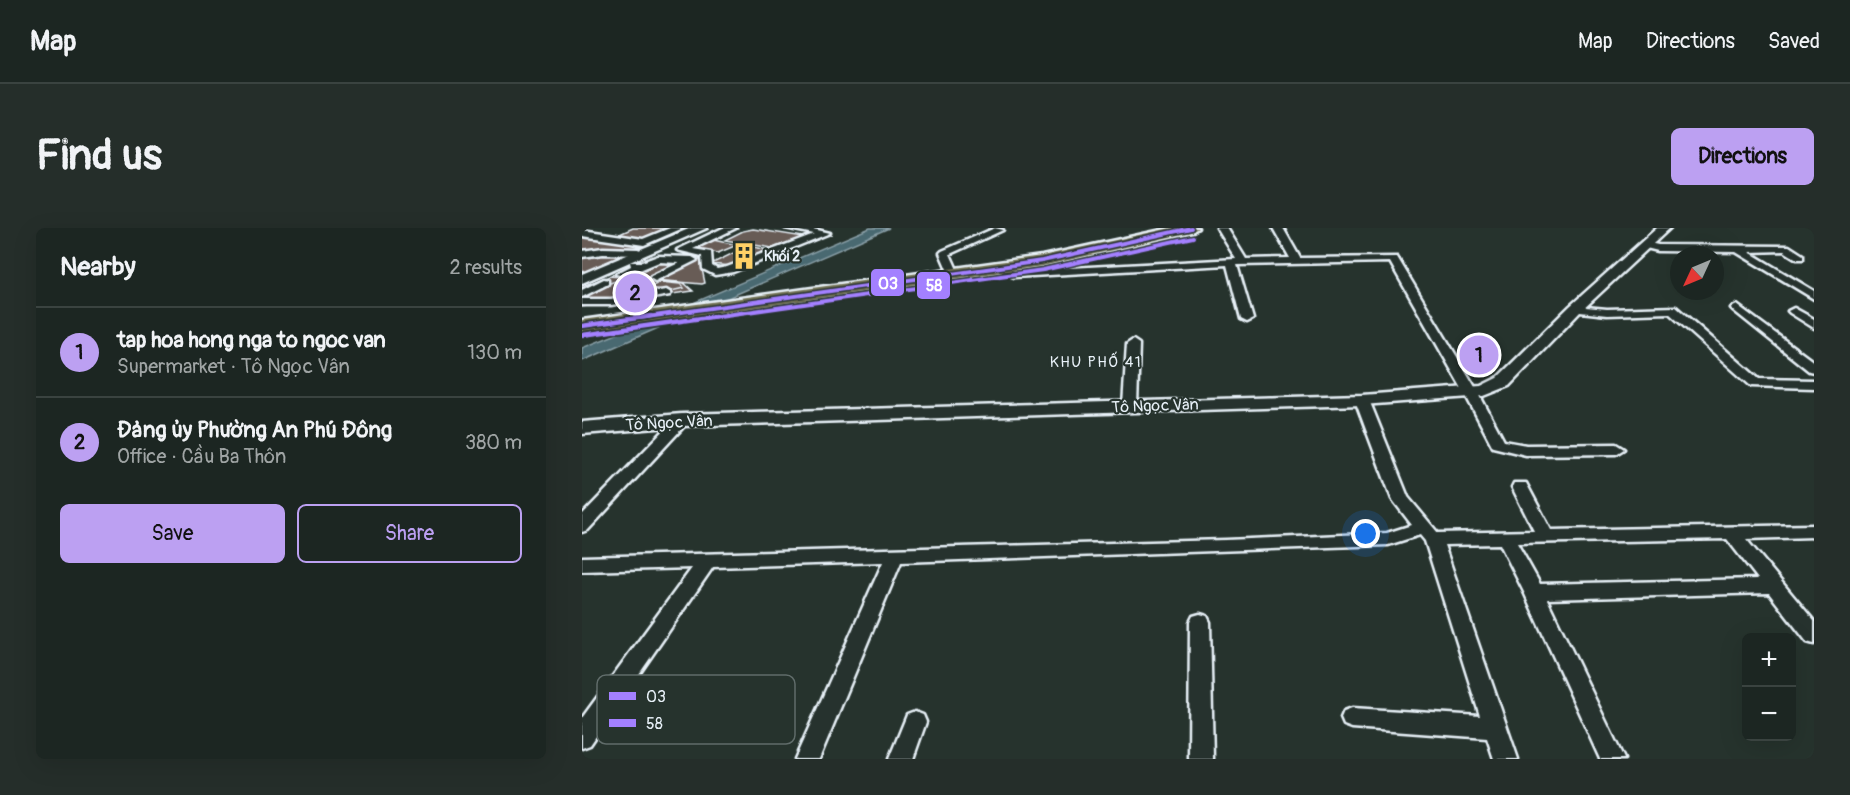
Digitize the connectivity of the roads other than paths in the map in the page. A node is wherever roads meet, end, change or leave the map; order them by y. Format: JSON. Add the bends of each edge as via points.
{"nodes":[{"id":1,"x":617,"y":228,"type":"edge"},
{"id":2,"x":677,"y":228,"type":"edge"},
{"id":3,"x":790,"y":228,"type":"edge"},
{"id":4,"x":1222,"y":228,"type":"edge"},
{"id":5,"x":1278,"y":228,"type":"edge"},
{"id":6,"x":1664,"y":228,"type":"edge"},
{"id":7,"x":698,"y":229,"type":"edge"},
{"id":8,"x":726,"y":230,"type":"edge"},
{"id":9,"x":998,"y":230,"type":"dead end"},
{"id":10,"x":1177,"y":230,"type":"edge"},
{"id":11,"x":582,"y":233,"type":"edge"},
{"id":12,"x":597,"y":235,"type":"junction"},
{"id":13,"x":1645,"y":245,"type":"junction"},
{"id":14,"x":1738,"y":249,"type":"junction"},
{"id":15,"x":582,"y":254,"type":"edge"},
{"id":16,"x":1800,"y":257,"type":"dead end"},
{"id":17,"x":644,"y":259,"type":"junction"},
{"id":18,"x":1296,"y":260,"type":"junction"},
{"id":19,"x":1237,"y":262,"type":"junction"},
{"id":20,"x":994,"y":268,"type":"junction"},
{"id":21,"x":954,"y":274,"type":"junction"},
{"id":22,"x":656,"y":278,"type":"dead end"},
{"id":23,"x":582,"y":279,"type":"edge"},
{"id":24,"x":604,"y":282,"type":"dead end"},
{"id":25,"x":666,"y":293,"type":"dead end"},
{"id":26,"x":582,"y":294,"type":"edge"},
{"id":27,"x":1814,"y":296,"type":"edge"},
{"id":28,"x":582,"y":302,"type":"edge"},
{"id":29,"x":1737,"y":308,"type":"dead end"},
{"id":30,"x":1575,"y":309,"type":"junction"},
{"id":31,"x":1794,"y":311,"type":"dead end"},
{"id":32,"x":1247,"y":319,"type":"dead end"},
{"id":33,"x":1814,"y":324,"type":"edge"},
{"id":34,"x":586,"y":325,"type":"edge"},
{"id":35,"x":1133,"y":344,"type":"dead end"},
{"id":36,"x":1814,"y":368,"type":"edge"},
{"id":37,"x":1814,"y":384,"type":"edge"},
{"id":38,"x":1470,"y":392,"type":"junction"},
{"id":39,"x":1362,"y":400,"type":"junction"},
{"id":40,"x":1131,"y":406,"type":"junction"},
{"id":41,"x":682,"y":420,"type":"junction"},
{"id":42,"x":582,"y":428,"type":"edge"},
{"id":43,"x":1616,"y":449,"type":"dead end"},
{"id":44,"x":1520,"y":487,"type":"dead end"},
{"id":45,"x":582,"y":526,"type":"edge"},
{"id":46,"x":1542,"y":529,"type":"junction"},
{"id":47,"x":1814,"y":531,"type":"edge"},
{"id":48,"x":1428,"y":533,"type":"junction"},
{"id":49,"x":1732,"y":533,"type":"junction"},
{"id":50,"x":1505,"y":537,"type":"junction"},
{"id":51,"x":895,"y":555,"type":"junction"},
{"id":52,"x":707,"y":561,"type":"junction"},
{"id":53,"x":582,"y":564,"type":"edge"},
{"id":54,"x":1774,"y":586,"type":"junction"},
{"id":55,"x":1534,"y":592,"type":"junction"},
{"id":56,"x":1200,"y":622,"type":"dead end"},
{"id":57,"x":1814,"y":636,"type":"edge"},
{"id":58,"x":626,"y":675,"type":"edge"},
{"id":59,"x":597,"y":716,"type":"edge"},
{"id":60,"x":1352,"y":718,"type":"dead end"},
{"id":61,"x":915,"y":722,"type":"dead end"},
{"id":62,"x":1496,"y":728,"type":"junction"},
{"id":63,"x":582,"y":737,"type":"edge"},
{"id":64,"x":807,"y":759,"type":"edge"},
{"id":65,"x":902,"y":759,"type":"edge"},
{"id":66,"x":1202,"y":759,"type":"edge"},
{"id":67,"x":1506,"y":759,"type":"edge"},
{"id":68,"x":1612,"y":759,"type":"edge"}],
"edges":[{"from":1,"to":12,"type":"street"},
{"from":2,"to":7,"type":"street"},
{"from":2,"to":12,"type":"street","via":[[644,242]]},
{"from":3,"to":8,"type":"street","via":[[825,233],[738,268],[715,272],[707,267],[708,254],[682,250]]},
{"from":4,"to":19,"type":"street"},
{"from":5,"to":18,"type":"street"},
{"from":6,"to":13,"type":"street","name":"Tô Ngọc Vân"},
{"from":7,"to":8,"type":"street"},
{"from":7,"to":17,"type":"street"},
{"from":9,"to":21,"type":"street","via":[[945,253]]},
{"from":10,"to":20,"type":"main road"},
{"from":11,"to":12,"type":"street"},
{"from":13,"to":14,"type":"street"},
{"from":13,"to":30,"type":"street","name":"Tô Ngọc Vân"},
{"from":14,"to":16,"type":"street","via":[[1786,248]]},
{"from":14,"to":27,"type":"street"},
{"from":15,"to":17,"type":"street","via":[[621,250]]},
{"from":17,"to":22,"type":"street","via":[[692,260]]},
{"from":17,"to":23,"type":"street"},
{"from":18,"to":19,"type":"street"},
{"from":18,"to":38,"type":"street","via":[[1393,259]]},
{"from":19,"to":20,"type":"street","via":[[1014,274]]},
{"from":19,"to":32,"type":"street"},
{"from":20,"to":21,"type":"main road"},
{"from":21,"to":34,"type":"main road"},
{"from":24,"to":26,"type":"street"},
{"from":25,"to":28,"type":"street","via":[[611,302]]},
{"from":29,"to":36,"type":"street"},
{"from":30,"to":37,"type":"street","via":[[1672,309],[1756,383]]},
{"from":30,"to":38,"type":"street","name":"Tô Ngọc Vân","via":[[1503,382],[1484,391]]},
{"from":31,"to":33,"type":"street"},
{"from":35,"to":40,"type":"street"},
{"from":38,"to":39,"type":"street","name":"Tô Ngọc Vân"},
{"from":38,"to":43,"type":"street","via":[[1498,444],[1526,450]]},
{"from":39,"to":40,"type":"street","name":"Tô Ngọc Vân"},
{"from":39,"to":48,"type":"street","via":[[1400,499]]},
{"from":40,"to":41,"type":"street","name":"Tô Ngọc Vân"},
{"from":41,"to":42,"type":"street","name":"Tô Ngọc Vân"},
{"from":41,"to":45,"type":"street"},
{"from":44,"to":46,"type":"street"},
{"from":46,"to":49,"type":"street"},
{"from":46,"to":50,"type":"street"},
{"from":47,"to":49,"type":"street"},
{"from":48,"to":50,"type":"street"},
{"from":48,"to":51,"type":"street","via":[[1388,539]]},
{"from":48,"to":62,"type":"street"},
{"from":49,"to":54,"type":"street"},
{"from":50,"to":55,"type":"street"},
{"from":51,"to":52,"type":"street"},
{"from":51,"to":64,"type":"street"},
{"from":52,"to":53,"type":"street"},
{"from":52,"to":58,"type":"street"},
{"from":54,"to":55,"type":"street"},
{"from":54,"to":57,"type":"street"},
{"from":55,"to":68,"type":"street"},
{"from":56,"to":66,"type":"street"},
{"from":59,"to":63,"type":"street"},
{"from":60,"to":62,"type":"street"},
{"from":61,"to":65,"type":"street"},
{"from":62,"to":67,"type":"street"}]}
